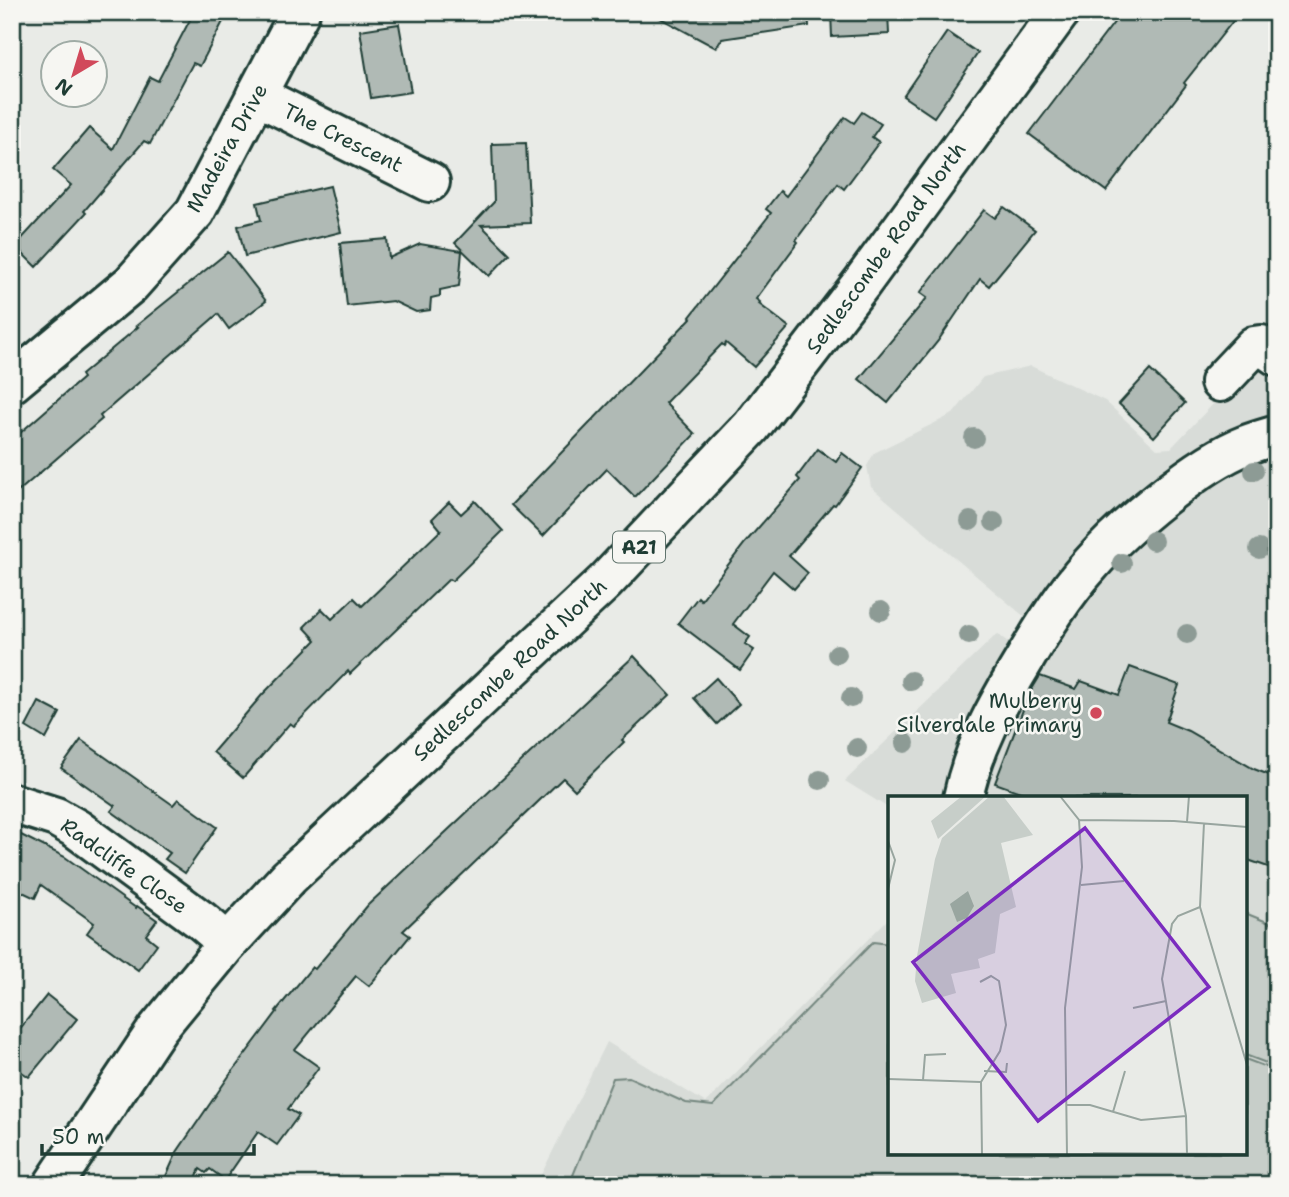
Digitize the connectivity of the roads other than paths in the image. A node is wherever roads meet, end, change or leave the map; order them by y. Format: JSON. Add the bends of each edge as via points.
{"nodes":[{"id":1,"x":300,"y":12,"type":"edge"},
{"id":2,"x":1060,"y":12,"type":"edge"},
{"id":3,"x":256,"y":95,"type":"junction"},
{"id":4,"x":429,"y":181,"type":"dead end"},
{"id":5,"x":1277,"y":356,"type":"edge"},
{"id":6,"x":1220,"y":382,"type":"dead end"},
{"id":7,"x":12,"y":383,"type":"edge"},
{"id":8,"x":1277,"y":435,"type":"edge"},
{"id":9,"x":964,"y":796,"type":"edge"},
{"id":10,"x":12,"y":803,"type":"edge"},
{"id":11,"x":228,"y":943,"type":"junction"},
{"id":12,"x":53,"y":1185,"type":"edge"}],
"edges":[{"from":1,"to":3,"type":"main road","name":"Madeira Drive"},
{"from":2,"to":11,"type":"main road","name":"Sedlescombe Road North","number":"A21","via":[[862,285],[751,427],[605,582],[298,868]]},
{"from":3,"to":4,"type":"main road","name":"The Crescent"},
{"from":3,"to":7,"type":"main road","name":"Madeira Drive","via":[[195,212],[131,284]]},
{"from":5,"to":6,"type":"main road","via":[[1261,345],[1254,346]]},
{"from":8,"to":9,"type":"main road","via":[[1245,445],[1210,464],[1139,517],[1089,565],[1004,692],[984,730]]},
{"from":10,"to":11,"type":"main road","name":"Radcliffe Close","via":[[77,829]]},
{"from":11,"to":12,"type":"main road","name":"Sedlescombe Road North","number":"A21","via":[[158,1028]]}]}
